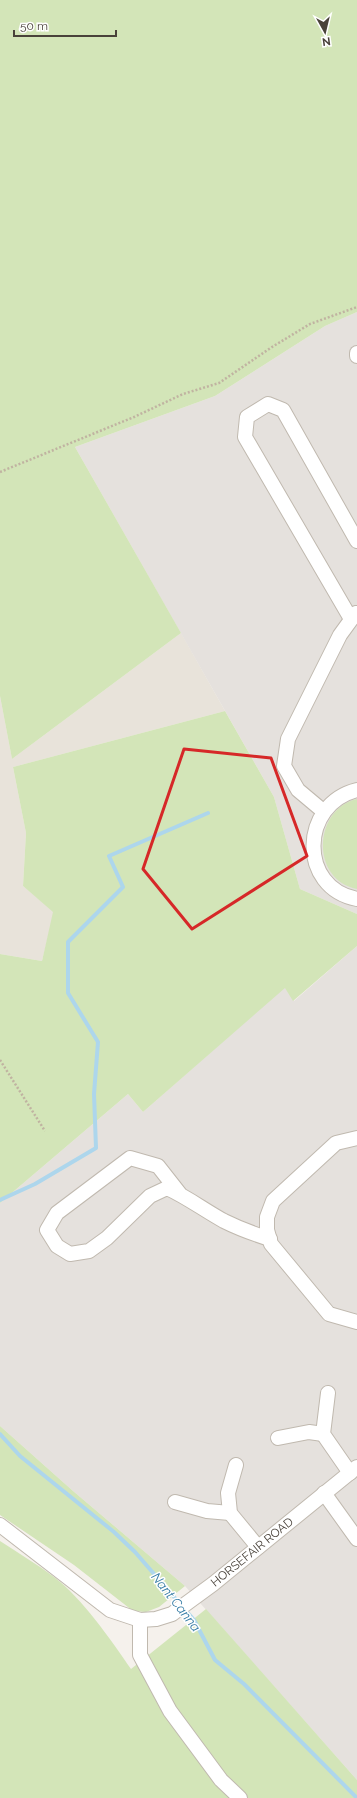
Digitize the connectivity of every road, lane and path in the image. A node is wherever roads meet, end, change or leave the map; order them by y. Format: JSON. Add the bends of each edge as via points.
{"nodes":[{"id":1,"x":357,"y":307,"type":"edge"},
{"id":2,"x":357,"y":353,"type":"edge"},
{"id":3,"x":357,"y":356,"type":"edge"},
{"id":4,"x":0,"y":472,"type":"edge"},
{"id":5,"x":357,"y":541,"type":"edge"},
{"id":6,"x":354,"y":615,"type":"edge"},
{"id":7,"x":357,"y":790,"type":"edge"},
{"id":8,"x":323,"y":811,"type":"junction"},
{"id":9,"x":357,"y":899,"type":"edge"},
{"id":10,"x":0,"y":1060,"type":"edge"},
{"id":11,"x":45,"y":1131,"type":"dead end"},
{"id":12,"x":357,"y":1138,"type":"edge"},
{"id":13,"x":180,"y":1194,"type":"junction"},
{"id":14,"x":270,"y":1239,"type":"junction"},
{"id":15,"x":357,"y":1322,"type":"edge"},
{"id":16,"x":328,"y":1393,"type":"dead end"},
{"id":17,"x":323,"y":1434,"type":"junction"},
{"id":18,"x":278,"y":1438,"type":"dead end"},
{"id":19,"x":236,"y":1465,"type":"dead end"},
{"id":20,"x":354,"y":1470,"type":"edge"},
{"id":21,"x":324,"y":1493,"type":"junction"},
{"id":22,"x":175,"y":1502,"type":"dead end"},
{"id":23,"x":230,"y":1513,"type":"junction"},
{"id":24,"x":0,"y":1526,"type":"edge"},
{"id":25,"x":354,"y":1530,"type":"edge"},
{"id":26,"x":258,"y":1547,"type":"junction"},
{"id":27,"x":140,"y":1620,"type":"junction"},
{"id":28,"x":240,"y":1798,"type":"edge"}],
"edges":[{"from":1,"to":4,"type":"path","via":[[310,324],[219,383],[183,394]]},
{"from":2,"to":3,"type":"street"},
{"from":5,"to":6,"type":"street","via":[[283,410],[268,404],[247,417],[245,437]]},
{"from":6,"to":8,"type":"street","via":[[319,674],[288,739],[284,766],[298,790]]},
{"from":7,"to":8,"type":"street","via":[[334,800]]},
{"from":8,"to":9,"type":"street","via":[[316,824],[313,839],[313,854],[318,869],[326,881],[338,891]]},
{"from":10,"to":11,"type":"path"},
{"from":12,"to":14,"type":"street","via":[[336,1143],[273,1201],[267,1217]]},
{"from":13,"to":13,"type":"street","via":[[167,1188],[150,1196],[107,1238],[89,1251],[70,1254],[57,1246],[47,1230],[57,1213],[130,1158],[158,1166]]},
{"from":13,"to":14,"type":"street","via":[[224,1221]]},
{"from":14,"to":15,"type":"street","via":[[271,1244],[329,1314]]},
{"from":16,"to":17,"type":"street"},
{"from":17,"to":18,"type":"street","via":[[309,1432]]},
{"from":17,"to":20,"type":"street"},
{"from":19,"to":23,"type":"street","via":[[228,1493]]},
{"from":20,"to":21,"type":"street","name":"HORSEFAIR ROAD"},
{"from":21,"to":25,"type":"street"},
{"from":21,"to":26,"type":"street","name":"HORSEFAIR ROAD"},
{"from":22,"to":23,"type":"street","via":[[206,1511]]},
{"from":23,"to":26,"type":"street"},
{"from":24,"to":27,"type":"street","via":[[110,1610]]},
{"from":26,"to":27,"type":"street","name":"HORSEFAIR ROAD","via":[[172,1614]]},
{"from":27,"to":28,"type":"street","via":[[140,1655],[170,1711],[221,1780]]}]}
